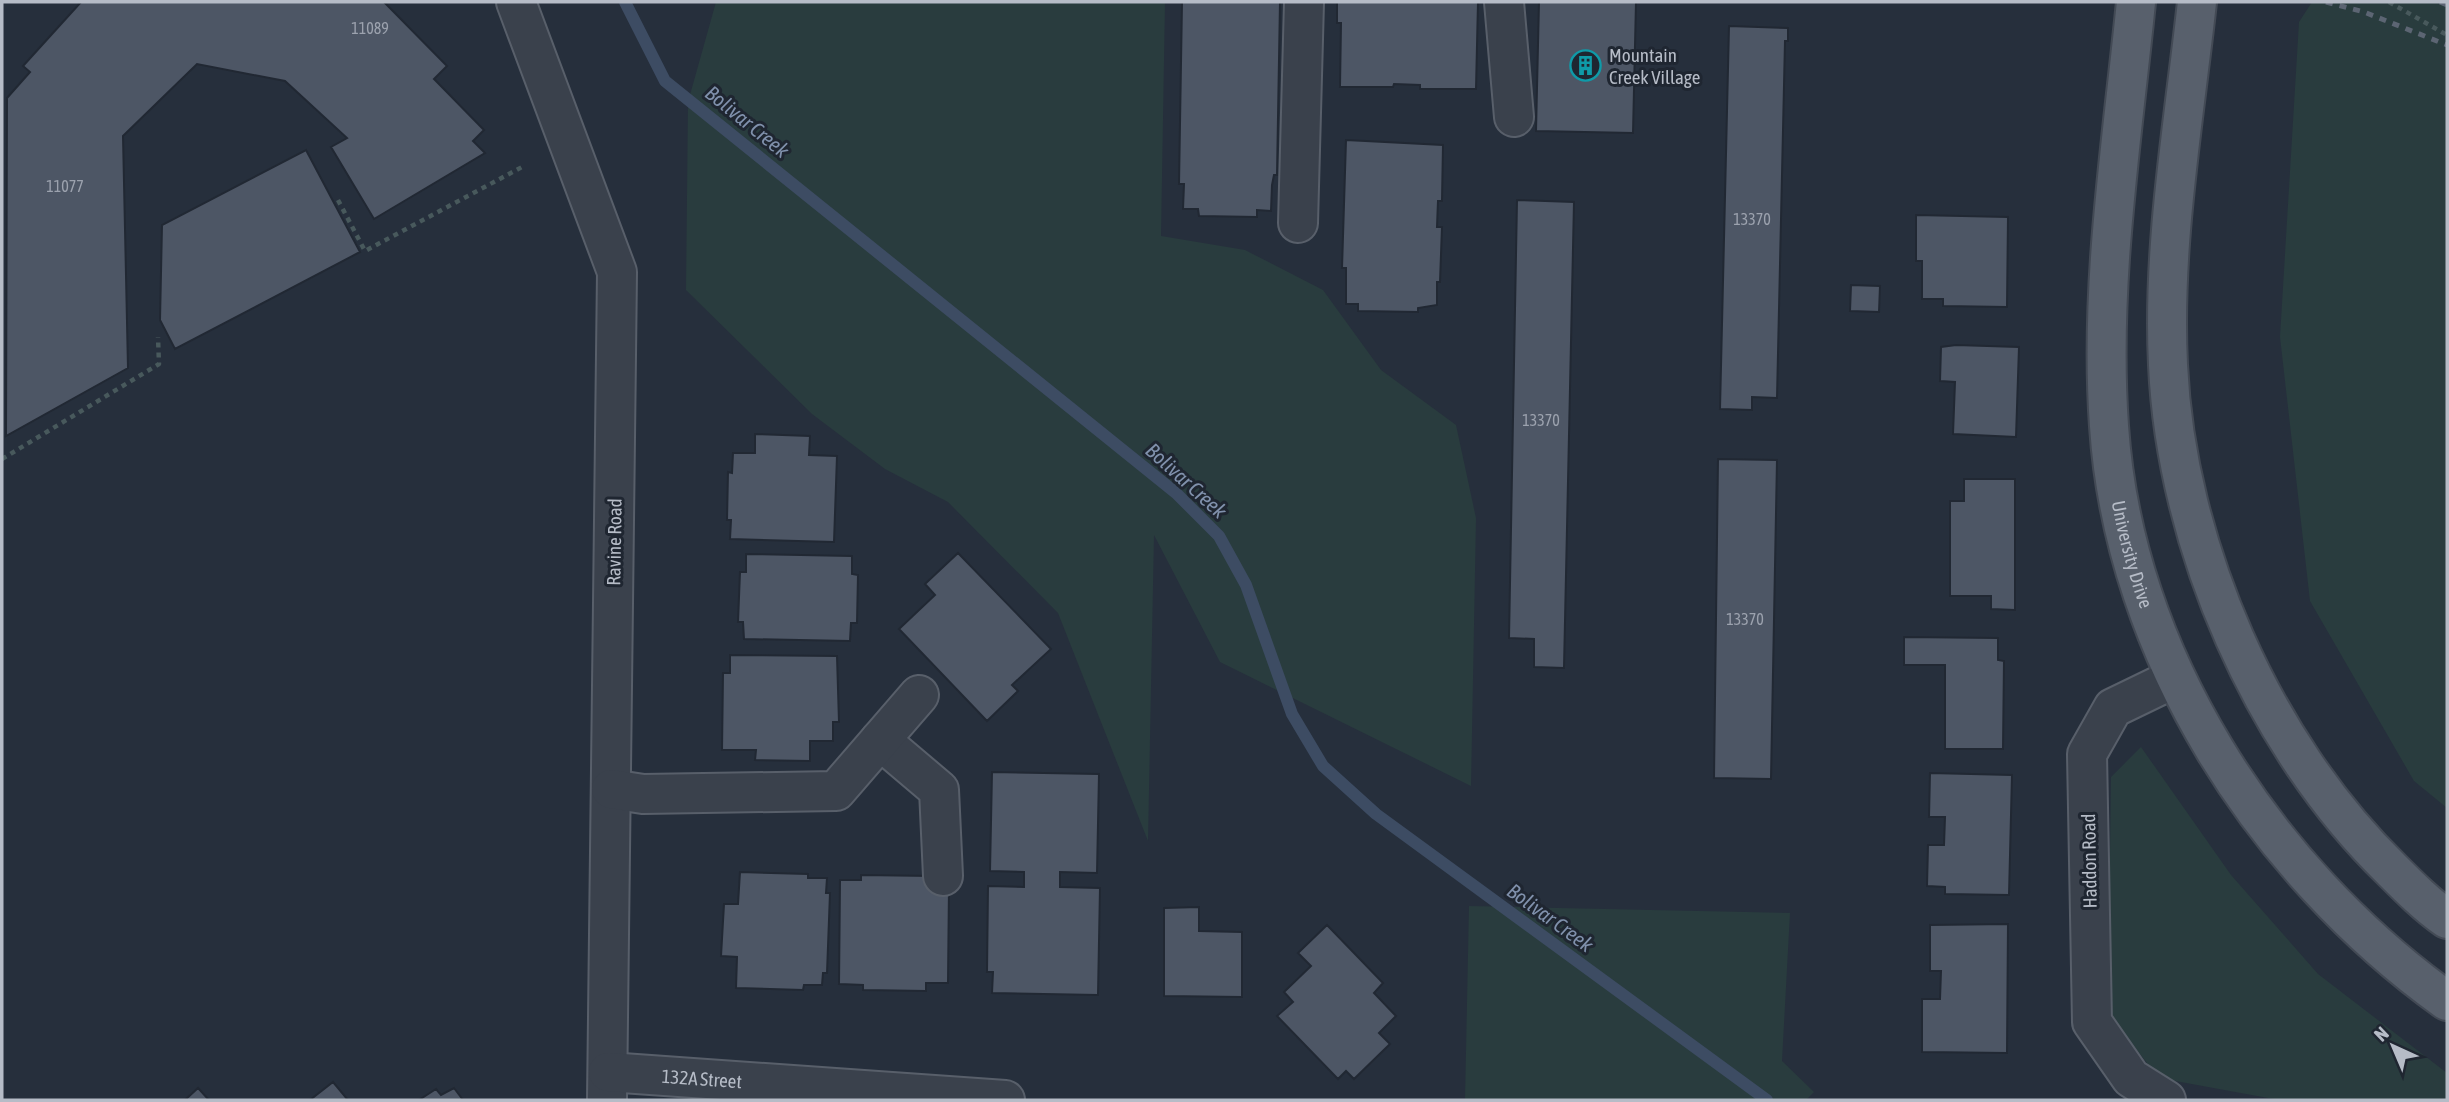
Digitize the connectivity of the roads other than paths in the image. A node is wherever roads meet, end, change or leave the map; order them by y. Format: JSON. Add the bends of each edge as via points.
{"nodes":[{"id":1,"x":516,"y":2,"type":"edge"},
{"id":2,"x":1304,"y":2,"type":"edge"},
{"id":3,"x":1504,"y":2,"type":"edge"},
{"id":4,"x":2136,"y":2,"type":"edge"},
{"id":5,"x":2197,"y":2,"type":"edge"},
{"id":6,"x":1514,"y":117,"type":"dead end"},
{"id":7,"x":1297,"y":223,"type":"dead end"},
{"id":8,"x":2175,"y":678,"type":"junction"},
{"id":9,"x":919,"y":695,"type":"dead end"},
{"id":10,"x":880,"y":740,"type":"junction"},
{"id":11,"x":611,"y":789,"type":"junction"},
{"id":12,"x":943,"y":876,"type":"dead end"},
{"id":13,"x":2447,"y":919,"type":"edge"},
{"id":14,"x":2447,"y":1001,"type":"edge"},
{"id":15,"x":608,"y":1086,"type":"edge"},
{"id":16,"x":920,"y":1097,"type":"edge"},
{"id":17,"x":1004,"y":1100,"type":"edge"},
{"id":18,"x":2166,"y":1100,"type":"edge"}],
"edges":[{"from":1,"to":11,"type":"street","name":"Ravine Road","via":[[617,272]]},
{"from":2,"to":7,"type":"street"},
{"from":3,"to":6,"type":"street"},
{"from":4,"to":8,"type":"main road","name":"University Drive","via":[[2107,289],[2109,427],[2118,496],[2135,563]]},
{"from":5,"to":13,"type":"main road","via":[[2167,290],[2175,433],[2189,499],[2250,673],[2295,754],[2354,833]]},
{"from":8,"to":14,"type":"main road","name":"University Drive","via":[[2240,789],[2305,872],[2354,926]]},
{"from":8,"to":18,"type":"street","name":"Haddon Road","via":[[2113,708],[2087,754],[2092,1023],[2131,1078]]},
{"from":9,"to":10,"type":"street"},
{"from":10,"to":11,"type":"street","via":[[836,791],[643,794]]},
{"from":10,"to":12,"type":"street","via":[[939,790]]},
{"from":11,"to":15,"type":"street","name":"Ravine Road"},
{"from":15,"to":16,"type":"street","name":"132A Street"},
{"from":16,"to":17,"type":"street","name":"132A Street"}]}
